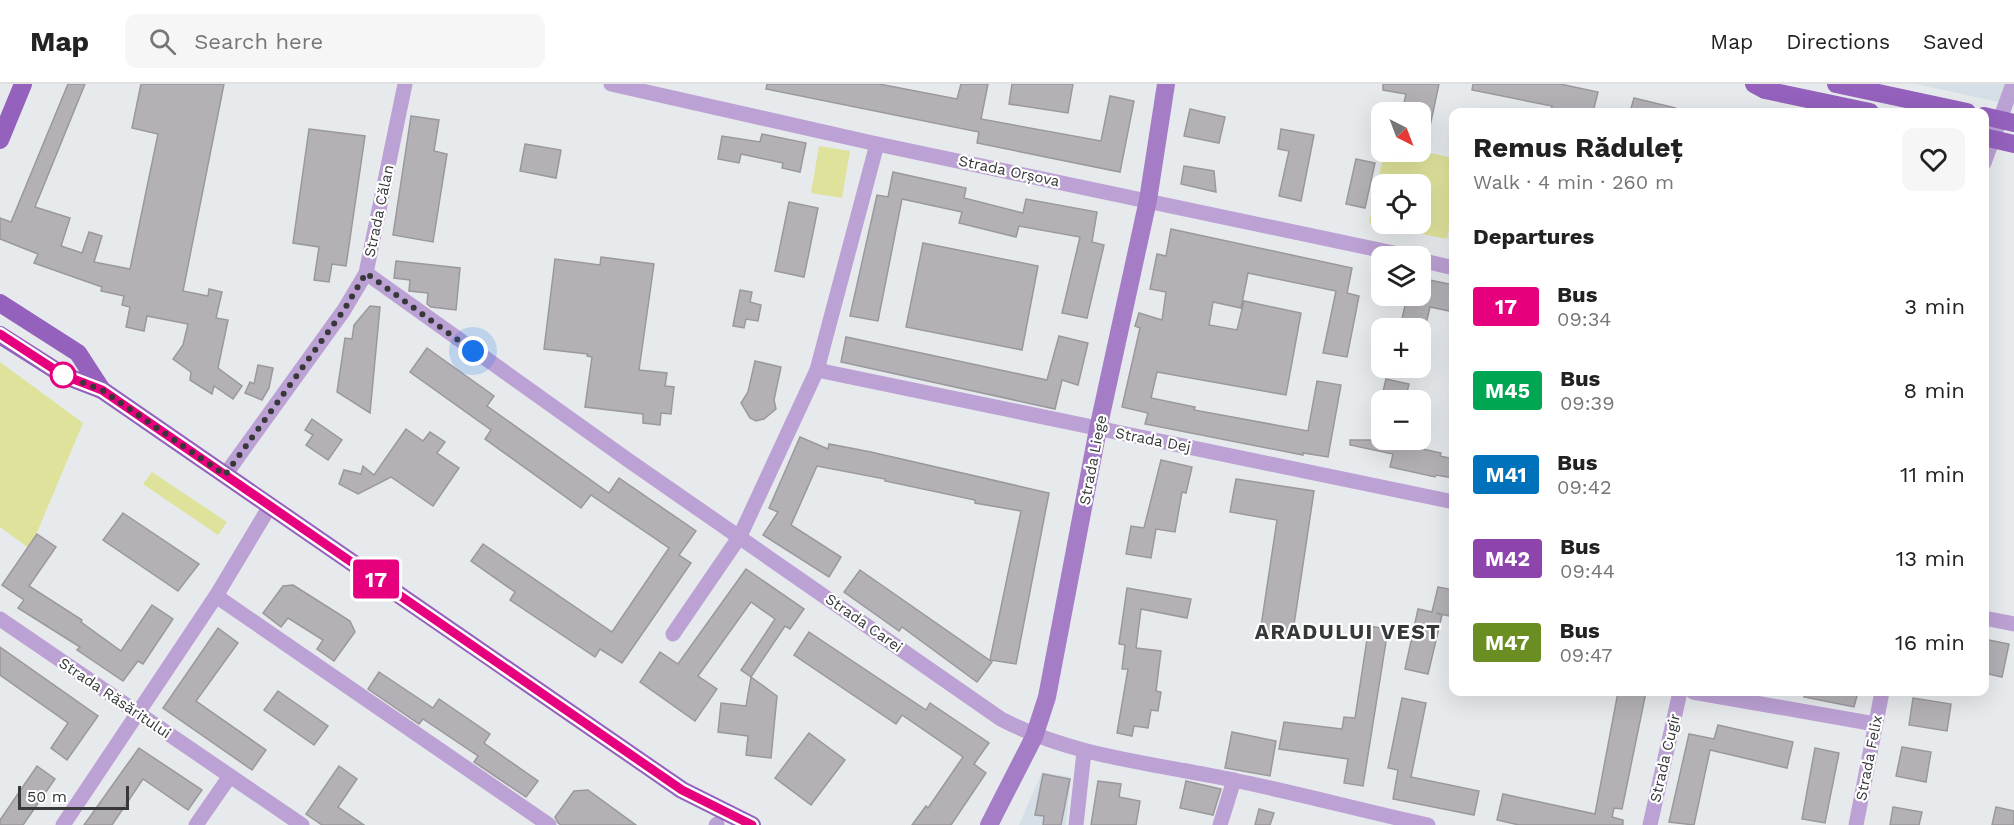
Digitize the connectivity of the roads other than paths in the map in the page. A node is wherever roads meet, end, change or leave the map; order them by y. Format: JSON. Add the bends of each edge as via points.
{"nodes":[{"id":1,"x":23,"y":84,"type":"edge"},
{"id":2,"x":405,"y":84,"type":"edge"},
{"id":3,"x":611,"y":84,"type":"edge"},
{"id":4,"x":1166,"y":84,"type":"edge"},
{"id":5,"x":1754,"y":84,"type":"edge"},
{"id":6,"x":1836,"y":84,"type":"edge"},
{"id":7,"x":2013,"y":84,"type":"edge"},
{"id":8,"x":1851,"y":108,"type":"edge"},
{"id":9,"x":1948,"y":108,"type":"edge"},
{"id":10,"x":2000,"y":119,"type":"edge"},
{"id":11,"x":1989,"y":138,"type":"edge"},
{"id":12,"x":0,"y":140,"type":"edge"},
{"id":13,"x":877,"y":144,"type":"junction"},
{"id":14,"x":2014,"y":144,"type":"edge"},
{"id":15,"x":1148,"y":200,"type":"junction"},
{"id":16,"x":1371,"y":248,"type":"edge"},
{"id":17,"x":1431,"y":263,"type":"edge"},
{"id":18,"x":1449,"y":267,"type":"edge"},
{"id":19,"x":366,"y":273,"type":"junction"},
{"id":20,"x":0,"y":303,"type":"edge"},
{"id":21,"x":0,"y":334,"type":"edge"},
{"id":22,"x":818,"y":370,"type":"junction"},
{"id":23,"x":102,"y":390,"type":"junction"},
{"id":24,"x":1098,"y":429,"type":"junction"},
{"id":25,"x":225,"y":475,"type":"junction"},
{"id":26,"x":1449,"y":501,"type":"edge"},
{"id":27,"x":270,"y":506,"type":"junction"},
{"id":28,"x":740,"y":536,"type":"junction"},
{"id":29,"x":216,"y":596,"type":"junction"},
{"id":30,"x":0,"y":619,"type":"edge"},
{"id":31,"x":1989,"y":619,"type":"edge"},
{"id":32,"x":2014,"y":624,"type":"edge"},
{"id":33,"x":673,"y":634,"type":"dead end"},
{"id":34,"x":1679,"y":696,"type":"edge"},
{"id":35,"x":1716,"y":696,"type":"edge"},
{"id":36,"x":1881,"y":696,"type":"edge"},
{"id":37,"x":138,"y":714,"type":"junction"},
{"id":38,"x":1875,"y":724,"type":"junction"},
{"id":39,"x":1034,"y":737,"type":"junction"},
{"id":40,"x":1084,"y":752,"type":"junction"},
{"id":41,"x":230,"y":776,"type":"junction"},
{"id":42,"x":1234,"y":780,"type":"junction"},
{"id":43,"x":695,"y":798,"type":"junction"},
{"id":44,"x":63,"y":825,"type":"edge"},
{"id":45,"x":196,"y":825,"type":"edge"},
{"id":46,"x":302,"y":825,"type":"edge"},
{"id":47,"x":549,"y":825,"type":"edge"},
{"id":48,"x":717,"y":825,"type":"edge"},
{"id":49,"x":752,"y":825,"type":"edge"},
{"id":50,"x":989,"y":825,"type":"edge"},
{"id":51,"x":1076,"y":825,"type":"edge"},
{"id":52,"x":1220,"y":825,"type":"edge"},
{"id":53,"x":1428,"y":825,"type":"edge"},
{"id":54,"x":1650,"y":825,"type":"edge"},
{"id":55,"x":1856,"y":825,"type":"edge"}],
"edges":[{"from":1,"to":12,"type":"main road"},
{"from":2,"to":19,"type":"street","name":"Strada Călan"},
{"from":3,"to":13,"type":"street","name":"Strada Orșova"},
{"from":4,"to":15,"type":"street","name":"Strada Liege"},
{"from":5,"to":8,"type":"main road","via":[[1765,90]]},
{"from":6,"to":9,"type":"main road"},
{"from":7,"to":10,"type":"street"},
{"from":10,"to":11,"type":"street"},
{"from":11,"to":14,"type":"main road"},
{"from":13,"to":15,"type":"street","name":"Strada Orșova"},
{"from":13,"to":22,"type":"street"},
{"from":15,"to":16,"type":"street","name":"Strada Orșova"},
{"from":15,"to":24,"type":"street","name":"Strada Liege"},
{"from":17,"to":18,"type":"street"},
{"from":19,"to":25,"type":"street","name":"Strada Călan","via":[[344,310]]},
{"from":19,"to":28,"type":"street","name":"Strada Carei"},
{"from":20,"to":23,"type":"main road","via":[[78,353]]},
{"from":21,"to":23,"type":"main road","via":[[63,375]]},
{"from":22,"to":24,"type":"street","name":"Strada Dej"},
{"from":22,"to":28,"type":"street"},
{"from":23,"to":25,"type":"main road"},
{"from":24,"to":26,"type":"street","name":"Strada Dej"},
{"from":24,"to":39,"type":"street","name":"Strada Liege","via":[[1047,697]]},
{"from":25,"to":27,"type":"main road"},
{"from":27,"to":29,"type":"street"},
{"from":27,"to":43,"type":"main road"},
{"from":28,"to":33,"type":"street"},
{"from":28,"to":39,"type":"street","name":"Strada Carei","via":[[992,713]]},
{"from":29,"to":37,"type":"street"},
{"from":29,"to":47,"type":"street"},
{"from":30,"to":37,"type":"street","name":"Strada Răsăritului"},
{"from":31,"to":32,"type":"street"},
{"from":34,"to":54,"type":"street","name":"Strada Cugir"},
{"from":35,"to":38,"type":"street"},
{"from":36,"to":38,"type":"street","name":"Strada Felix"},
{"from":37,"to":41,"type":"street","name":"Strada Răsăritului"},
{"from":37,"to":44,"type":"street"},
{"from":38,"to":55,"type":"street","name":"Strada Felix"},
{"from":39,"to":40,"type":"street","name":"Strada Carei"},
{"from":39,"to":50,"type":"street","name":"Strada Liege"},
{"from":40,"to":42,"type":"street","name":"Strada Carei"},
{"from":40,"to":51,"type":"street"},
{"from":41,"to":45,"type":"street"},
{"from":41,"to":46,"type":"street","name":"Strada Răsăritului"},
{"from":42,"to":52,"type":"street"},
{"from":42,"to":53,"type":"street","name":"Strada Carei"},
{"from":43,"to":48,"type":"main road"},
{"from":43,"to":49,"type":"main road"}]}
